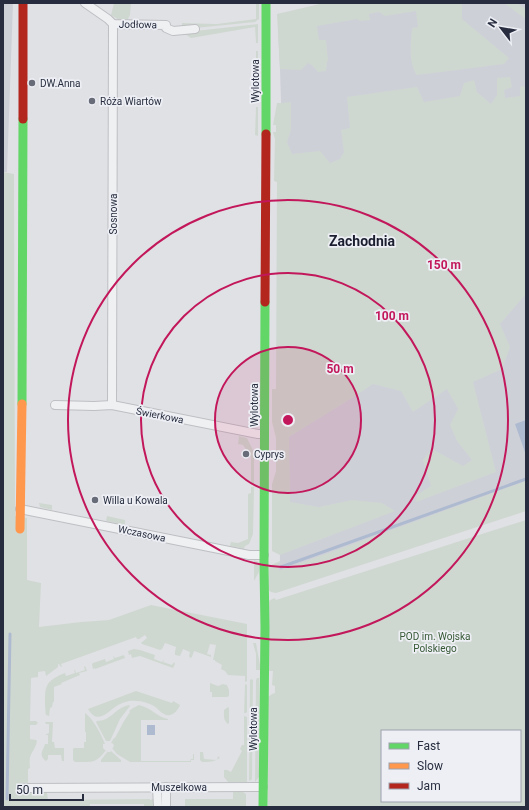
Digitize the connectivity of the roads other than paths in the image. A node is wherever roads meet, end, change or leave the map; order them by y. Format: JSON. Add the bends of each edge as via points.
{"nodes":[{"id":1,"x":22,"y":3,"type":"edge"},
{"id":2,"x":85,"y":3,"type":"edge"},
{"id":3,"x":266,"y":3,"type":"edge"},
{"id":4,"x":113,"y":24,"type":"junction"},
{"id":5,"x":195,"y":30,"type":"dead end"},
{"id":6,"x":55,"y":405,"type":"dead end"},
{"id":7,"x":112,"y":405,"type":"junction"},
{"id":8,"x":264,"y":434,"type":"junction"},
{"id":9,"x":20,"y":508,"type":"junction"},
{"id":10,"x":20,"y":529,"type":"dead end"},
{"id":11,"x":264,"y":555,"type":"junction"},
{"id":12,"x":263,"y":786,"type":"junction"},
{"id":13,"x":162,"y":787,"type":"junction"},
{"id":14,"x":23,"y":788,"type":"dead end"},
{"id":15,"x":158,"y":807,"type":"edge"},
{"id":16,"x":166,"y":807,"type":"edge"},
{"id":17,"x":263,"y":807,"type":"edge"}],
"edges":[{"from":1,"to":9,"type":"street"},
{"from":2,"to":4,"type":"street","name":"Jodłowa"},
{"from":3,"to":8,"type":"street","name":"Wylotowa"},
{"from":4,"to":5,"type":"street","name":"Jodłowa","via":[[166,25],[166,28],[173,31]]},
{"from":4,"to":7,"type":"street","name":"Sosnowa"},
{"from":6,"to":7,"type":"street","name":"Świerkowa"},
{"from":7,"to":8,"type":"street","name":"Świerkowa"},
{"from":8,"to":11,"type":"street","name":"Wylotowa"},
{"from":9,"to":10,"type":"street"},
{"from":9,"to":11,"type":"street","name":"Wczasowa","via":[[250,555]]},
{"from":11,"to":12,"type":"street","name":"Wylotowa"},
{"from":12,"to":13,"type":"street","name":"Muszelkowa"},
{"from":12,"to":17,"type":"street","name":"Wylotowa"},
{"from":13,"to":14,"type":"street","name":"Muszelkowa"},
{"from":13,"to":15,"type":"street"},
{"from":13,"to":16,"type":"street"}]}
